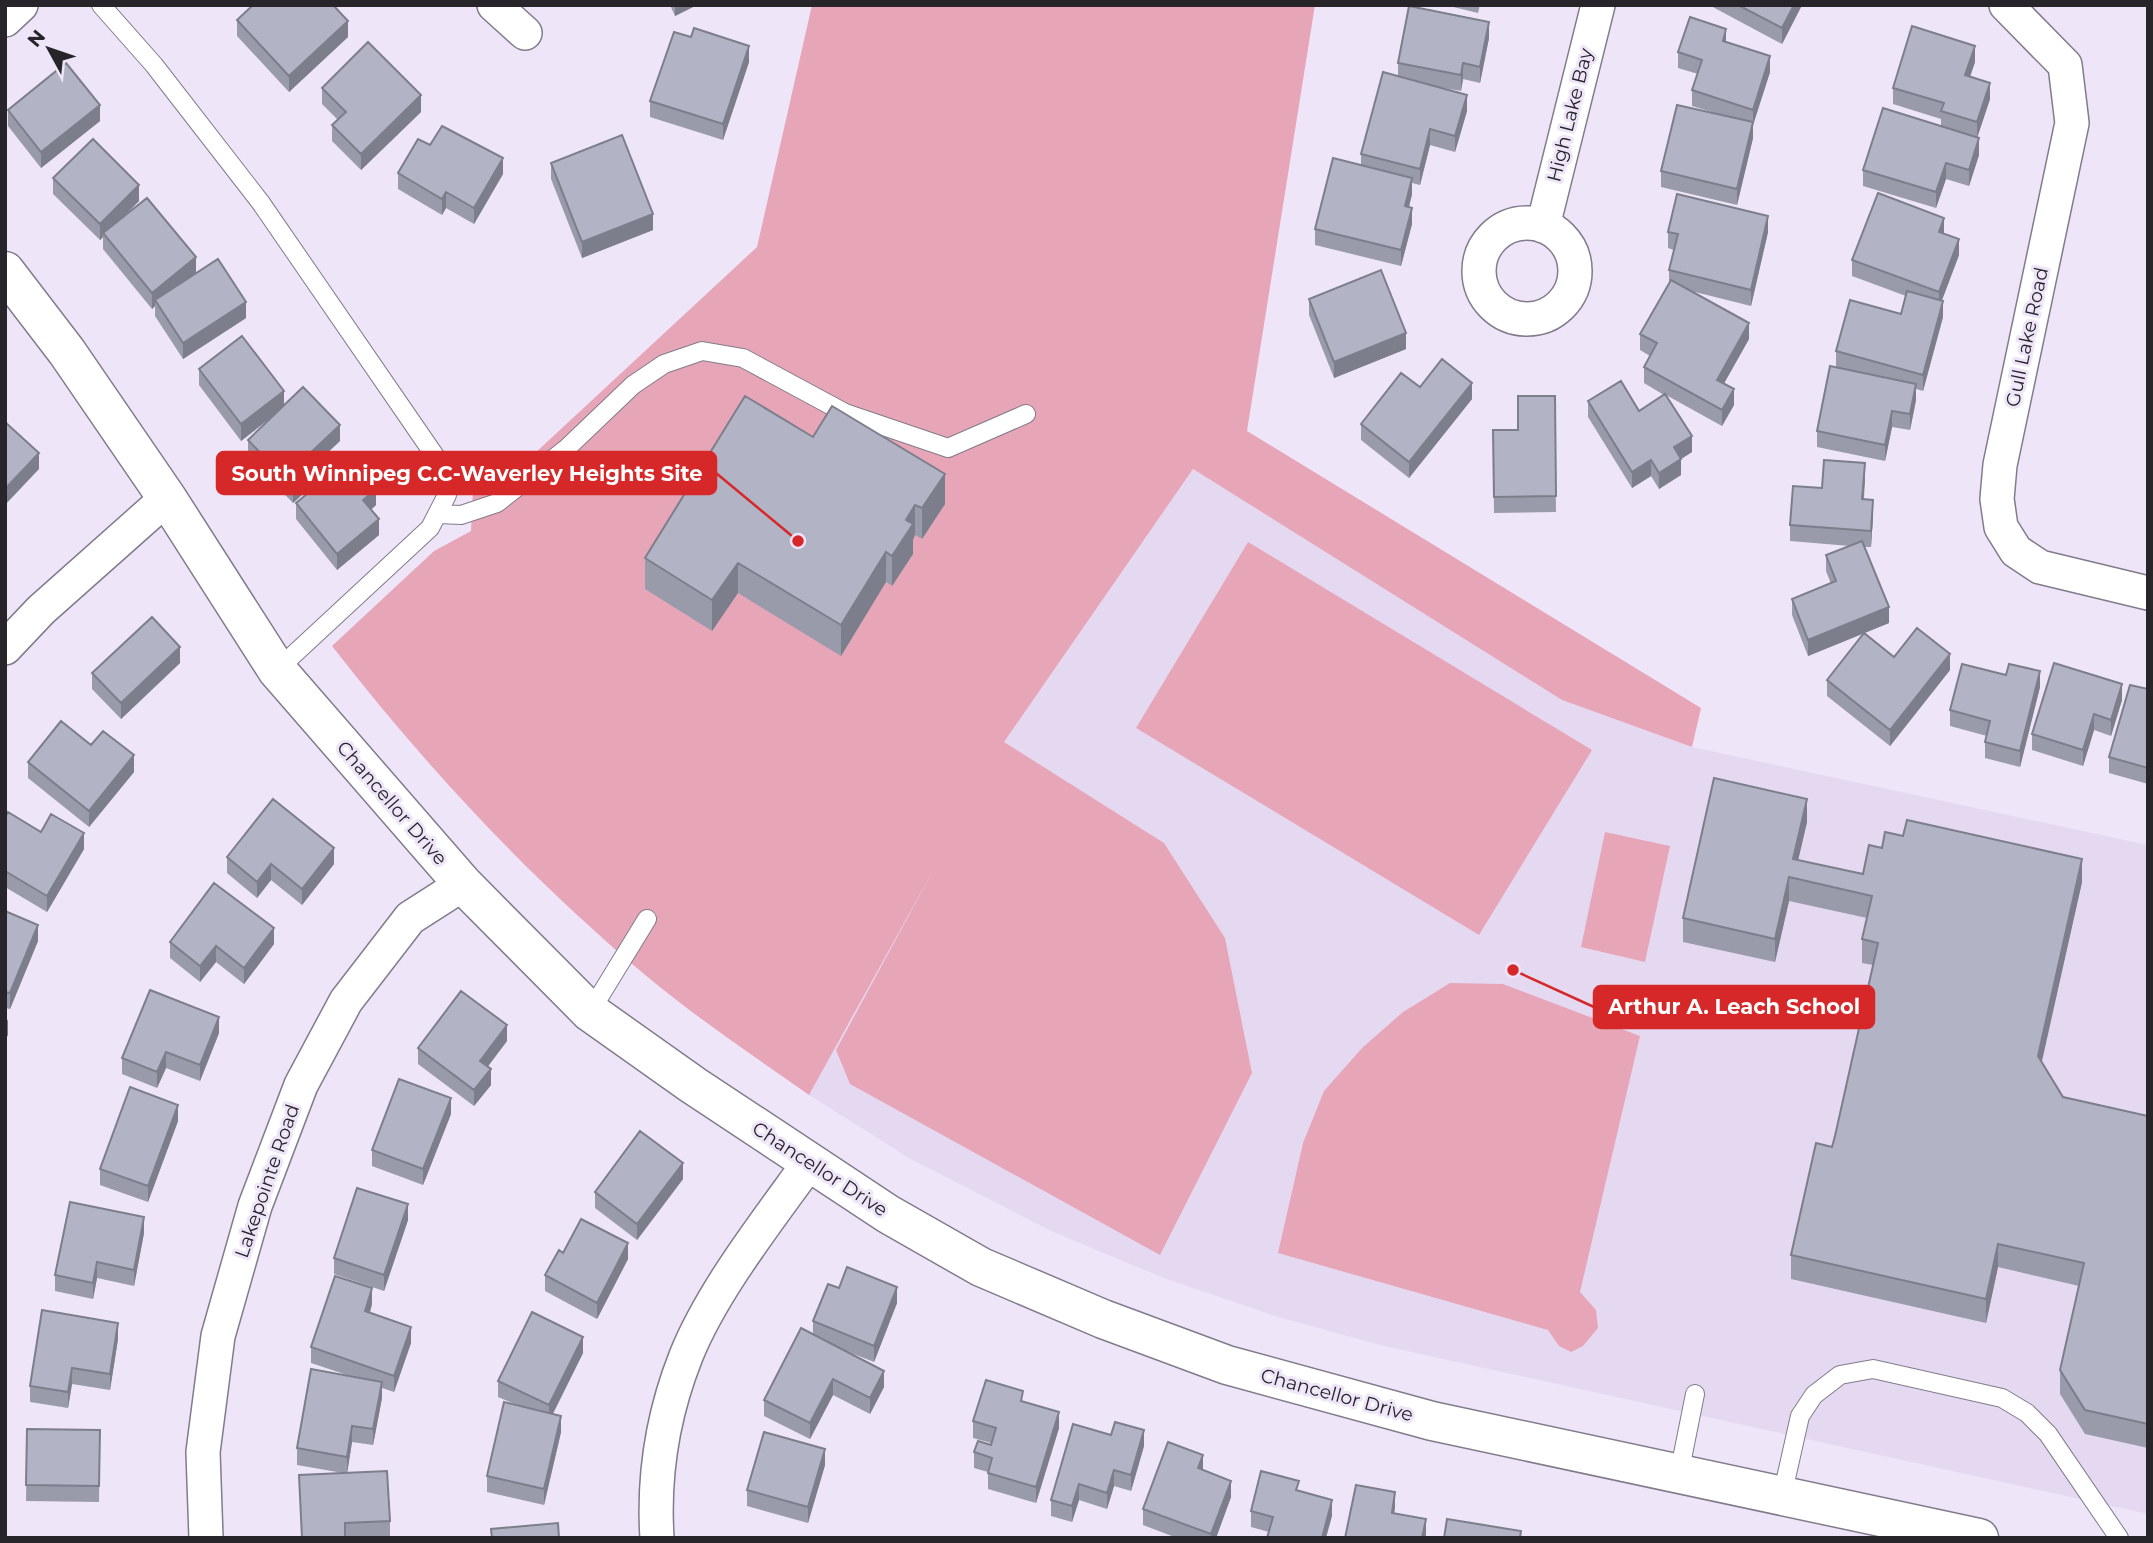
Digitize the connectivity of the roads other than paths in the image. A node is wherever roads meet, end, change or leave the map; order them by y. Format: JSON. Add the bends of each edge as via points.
{"nodes":[{"id":1,"x":21,"y":5,"type":"edge"},
{"id":2,"x":101,"y":5,"type":"edge"},
{"id":3,"x":494,"y":5,"type":"edge"},
{"id":4,"x":1598,"y":5,"type":"edge"},
{"id":5,"x":2006,"y":5,"type":"edge"},
{"id":6,"x":5,"y":20,"type":"edge"},
{"id":7,"x":525,"y":33,"type":"dead end"},
{"id":8,"x":1543,"y":226,"type":"dead end"},
{"id":9,"x":5,"y":271,"type":"edge"},
{"id":10,"x":1026,"y":414,"type":"dead end"},
{"id":11,"x":167,"y":498,"type":"junction"},
{"id":12,"x":438,"y":514,"type":"junction"},
{"id":13,"x":2148,"y":593,"type":"edge"},
{"id":14,"x":5,"y":648,"type":"edge"},
{"id":15,"x":277,"y":670,"type":"junction"},
{"id":16,"x":463,"y":884,"type":"junction"},
{"id":17,"x":647,"y":919,"type":"dead end"},
{"id":18,"x":590,"y":1012,"type":"junction"},
{"id":19,"x":808,"y":1163,"type":"junction"},
{"id":20,"x":1695,"y":1395,"type":"dead end"},
{"id":21,"x":1679,"y":1474,"type":"junction"},
{"id":22,"x":1782,"y":1496,"type":"junction"},
{"id":23,"x":1895,"y":1530,"type":"edge"},
{"id":24,"x":206,"y":1538,"type":"edge"},
{"id":25,"x":657,"y":1538,"type":"edge"},
{"id":26,"x":1979,"y":1538,"type":"edge"},
{"id":27,"x":2119,"y":1538,"type":"edge"}],
"edges":[{"from":1,"to":6,"type":"street"},
{"from":2,"to":12,"type":"lane","via":[[261,202],[444,469],[447,495]]},
{"from":3,"to":7,"type":"street"},
{"from":4,"to":8,"type":"street","name":"High Lake Bay"},
{"from":5,"to":13,"type":"street","name":"Gull Lake Road","via":[[2065,65],[2072,123],[2000,465],[1997,499],[2001,527],[2016,551],[2040,567]]},
{"from":9,"to":11,"type":"street","name":"Chancellor Drive"},
{"from":10,"to":12,"type":"lane","via":[[948,448],[845,413],[743,358],[702,351],[664,365],[633,385],[567,448],[497,503],[461,514]]},
{"from":11,"to":14,"type":"street"},
{"from":11,"to":15,"type":"street","name":"Chancellor Drive"},
{"from":12,"to":15,"type":"lane","via":[[430,528]]},
{"from":15,"to":16,"type":"street","name":"Chancellor Drive"},
{"from":16,"to":18,"type":"street","name":"Chancellor Drive"},
{"from":16,"to":24,"type":"street","name":"Lakepointe Road","via":[[410,918],[346,1001],[301,1085],[255,1206],[219,1336],[203,1452]]},
{"from":17,"to":18,"type":"lane"},
{"from":18,"to":19,"type":"street","name":"Chancellor Drive"},
{"from":19,"to":21,"type":"street","name":"Chancellor Drive","via":[[981,1267],[1227,1366],[1432,1421]]},
{"from":19,"to":25,"type":"street","via":[[715,1298],[687,1354],[665,1422],[655,1500]]},
{"from":20,"to":21,"type":"lane"},
{"from":21,"to":22,"type":"street","name":"Chancellor Drive"},
{"from":22,"to":23,"type":"street","name":"Chancellor Drive"},
{"from":22,"to":27,"type":"lane","via":[[1800,1416],[1814,1395],[1840,1375],[1873,1369],[2002,1398],[2027,1413],[2048,1434]]},
{"from":23,"to":26,"type":"street","name":"Chancellor Drive"}]}
